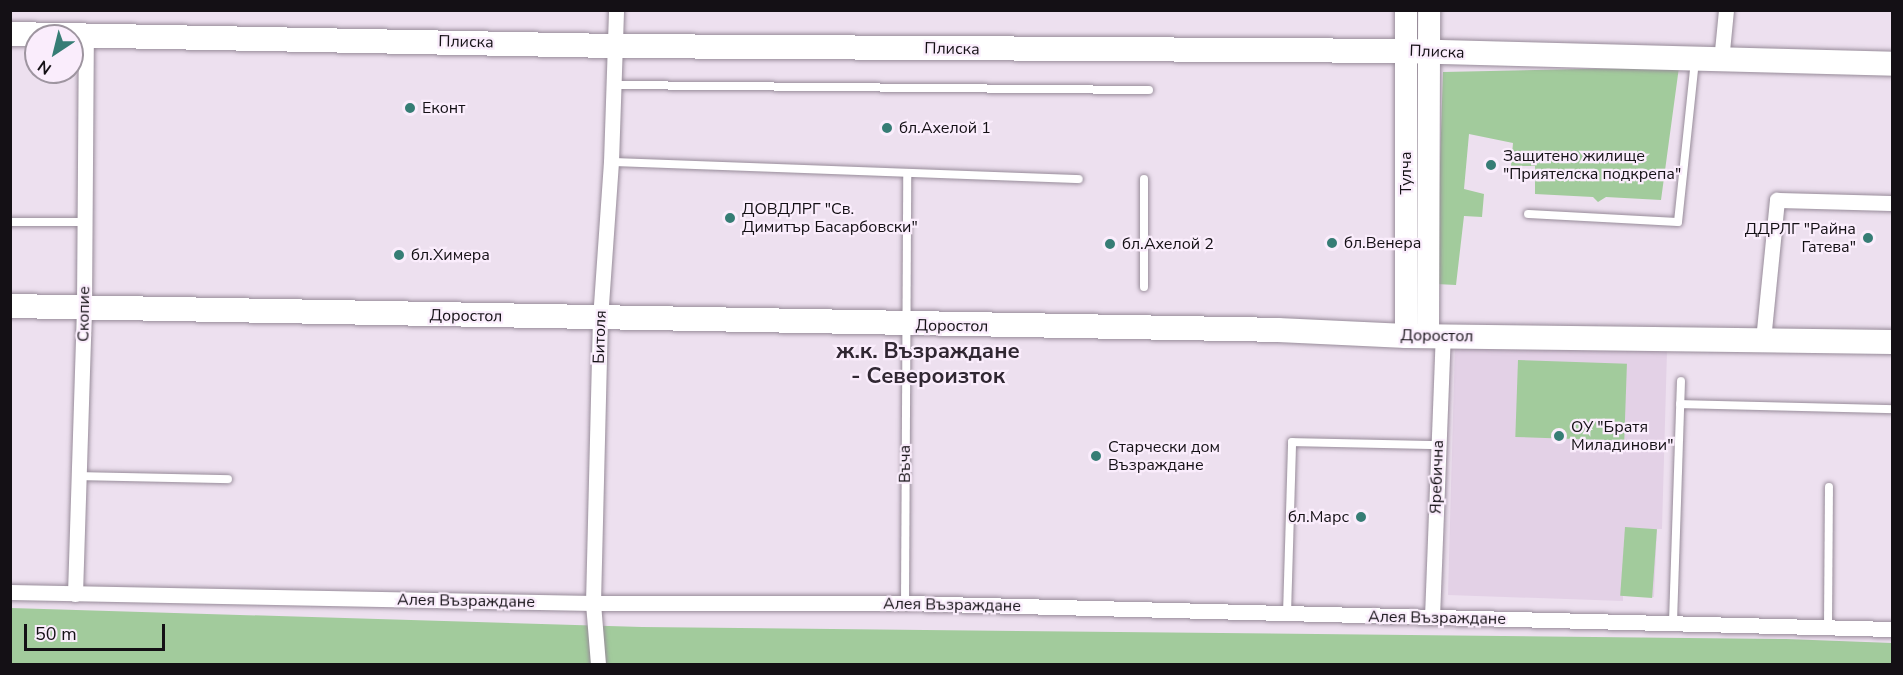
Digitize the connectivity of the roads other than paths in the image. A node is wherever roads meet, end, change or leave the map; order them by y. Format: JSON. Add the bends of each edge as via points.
{"nodes":[{"id":1,"x":616,"y":10,"type":"edge"},
{"id":2,"x":1406,"y":10,"type":"edge"},
{"id":3,"x":1429,"y":10,"type":"edge"},
{"id":4,"x":1726,"y":10,"type":"edge"},
{"id":5,"x":86,"y":33,"type":"junction"},
{"id":6,"x":10,"y":34,"type":"edge"},
{"id":7,"x":615,"y":46,"type":"junction"},
{"id":8,"x":1417,"y":52,"type":"junction"},
{"id":9,"x":1695,"y":60,"type":"junction"},
{"id":10,"x":1721,"y":61,"type":"junction"},
{"id":11,"x":1893,"y":64,"type":"edge"},
{"id":12,"x":614,"y":85,"type":"junction"},
{"id":13,"x":1149,"y":90,"type":"dead end"},
{"id":14,"x":611,"y":162,"type":"junction"},
{"id":15,"x":907,"y":172,"type":"junction"},
{"id":16,"x":1079,"y":179,"type":"dead end"},
{"id":17,"x":1144,"y":179,"type":"dead end"},
{"id":18,"x":1893,"y":203,"type":"edge"},
{"id":19,"x":1528,"y":214,"type":"dead end"},
{"id":20,"x":10,"y":222,"type":"edge"},
{"id":21,"x":85,"y":222,"type":"junction"},
{"id":22,"x":1144,"y":287,"type":"dead end"},
{"id":23,"x":10,"y":306,"type":"edge"},
{"id":24,"x":84,"y":307,"type":"junction"},
{"id":25,"x":600,"y":319,"type":"junction"},
{"id":26,"x":905,"y":326,"type":"junction"},
{"id":27,"x":1426,"y":336,"type":"junction"},
{"id":28,"x":1763,"y":340,"type":"junction"},
{"id":29,"x":1893,"y":342,"type":"edge"},
{"id":30,"x":1681,"y":381,"type":"dead end"},
{"id":31,"x":1680,"y":404,"type":"junction"},
{"id":32,"x":1893,"y":409,"type":"edge"},
{"id":33,"x":1438,"y":445,"type":"junction"},
{"id":34,"x":80,"y":476,"type":"junction"},
{"id":35,"x":228,"y":479,"type":"dead end"},
{"id":36,"x":1829,"y":487,"type":"dead end"},
{"id":37,"x":10,"y":592,"type":"edge"},
{"id":38,"x":75,"y":594,"type":"junction"},
{"id":39,"x":593,"y":603,"type":"junction"},
{"id":40,"x":905,"y":603,"type":"junction"},
{"id":41,"x":1287,"y":614,"type":"junction"},
{"id":42,"x":1432,"y":617,"type":"junction"},
{"id":43,"x":1673,"y":622,"type":"junction"},
{"id":44,"x":1828,"y":627,"type":"junction"},
{"id":45,"x":1893,"y":629,"type":"edge"},
{"id":46,"x":598,"y":664,"type":"edge"}],
"edges":[{"from":1,"to":7,"type":"street","name":"Битоля"},
{"from":2,"to":8,"type":"main road","name":"Тулча"},
{"from":3,"to":8,"type":"main road","name":"Тулча"},
{"from":4,"to":10,"type":"street"},
{"from":5,"to":6,"type":"main road","name":"Плиска"},
{"from":5,"to":7,"type":"main road","name":"Плиска"},
{"from":5,"to":21,"type":"street","name":"Скопие"},
{"from":7,"to":8,"type":"main road","name":"Плиска"},
{"from":7,"to":12,"type":"street","name":"Битоля"},
{"from":8,"to":9,"type":"main road","name":"Плиска"},
{"from":8,"to":27,"type":"main road","name":"Тулча"},
{"from":9,"to":10,"type":"main road","name":"Плиска"},
{"from":9,"to":19,"type":"lane","via":[[1678,222]]},
{"from":10,"to":11,"type":"main road","name":"Плиска"},
{"from":12,"to":13,"type":"lane"},
{"from":12,"to":14,"type":"street","name":"Битоля"},
{"from":14,"to":15,"type":"lane"},
{"from":14,"to":25,"type":"street","name":"Битоля"},
{"from":15,"to":16,"type":"lane"},
{"from":15,"to":26,"type":"lane","name":"Въча"},
{"from":17,"to":22,"type":"lane"},
{"from":18,"to":28,"type":"street","via":[[1777,200]]},
{"from":20,"to":21,"type":"lane"},
{"from":21,"to":24,"type":"street","name":"Скопие"},
{"from":23,"to":24,"type":"main road","name":"Доростол"},
{"from":24,"to":25,"type":"main road","name":"Доростол"},
{"from":24,"to":34,"type":"street","name":"Скопие"},
{"from":25,"to":26,"type":"main road","name":"Доростол"},
{"from":25,"to":39,"type":"street","name":"Битоля"},
{"from":26,"to":27,"type":"main road","name":"Доростол","via":[[1278,330]]},
{"from":26,"to":40,"type":"lane","name":"Въча"},
{"from":27,"to":28,"type":"main road","name":"Доростол"},
{"from":27,"to":33,"type":"street","name":"Яребична"},
{"from":28,"to":29,"type":"main road","name":"Доростол"},
{"from":30,"to":31,"type":"lane"},
{"from":31,"to":32,"type":"lane"},
{"from":31,"to":43,"type":"lane"},
{"from":33,"to":41,"type":"lane","via":[[1292,442]]},
{"from":33,"to":42,"type":"street","name":"Яребична"},
{"from":34,"to":35,"type":"lane"},
{"from":34,"to":38,"type":"street","name":"Скопие"},
{"from":36,"to":44,"type":"lane"},
{"from":37,"to":38,"type":"street","name":"Алея Възраждане"},
{"from":38,"to":39,"type":"street","name":"Алея Възраждане"},
{"from":39,"to":40,"type":"street","name":"Алея Възраждане"},
{"from":39,"to":46,"type":"street","name":"Битоля"},
{"from":40,"to":41,"type":"street","name":"Алея Възраждане"},
{"from":41,"to":42,"type":"street","name":"Алея Възраждане"},
{"from":42,"to":43,"type":"street","name":"Алея Възраждане"},
{"from":43,"to":44,"type":"street","name":"Алея Възраждане"},
{"from":44,"to":45,"type":"street","name":"Алея Възраждане"}]}
